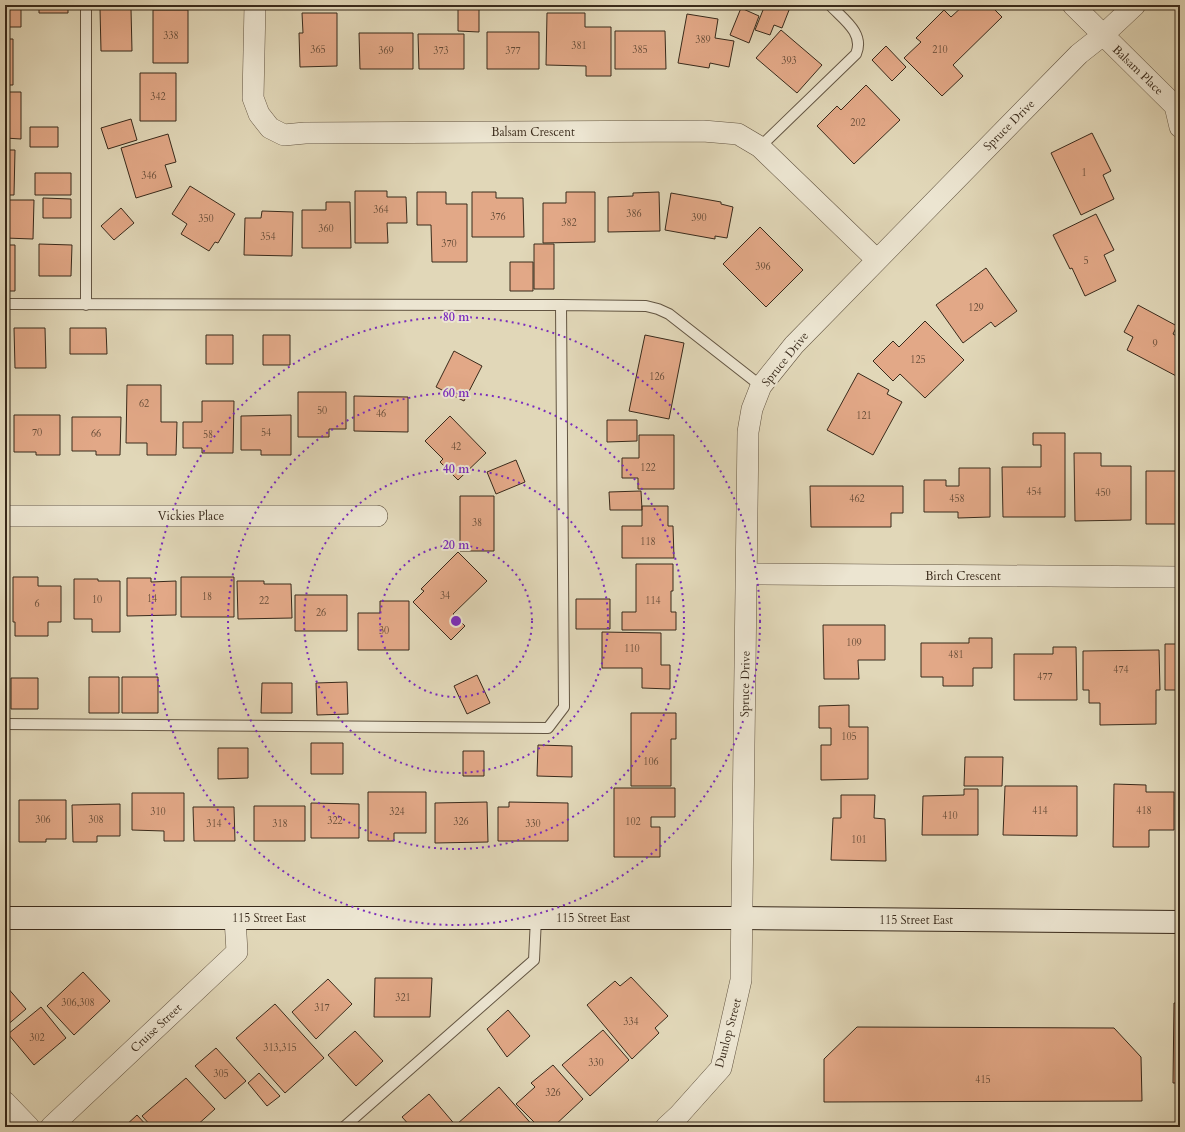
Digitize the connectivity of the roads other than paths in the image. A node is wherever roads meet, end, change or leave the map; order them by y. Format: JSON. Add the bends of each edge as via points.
{"nodes":[{"id":1,"x":86,"y":5,"type":"edge"},
{"id":2,"x":255,"y":5,"type":"edge"},
{"id":3,"x":830,"y":5,"type":"edge"},
{"id":4,"x":1073,"y":5,"type":"edge"},
{"id":5,"x":1135,"y":5,"type":"edge"},
{"id":6,"x":1103,"y":35,"type":"junction"},
{"id":7,"x":1180,"y":127,"type":"edge"},
{"id":8,"x":760,"y":147,"type":"junction"},
{"id":9,"x":877,"y":260,"type":"junction"},
{"id":10,"x":5,"y":304,"type":"edge"},
{"id":11,"x":86,"y":305,"type":"junction"},
{"id":12,"x":561,"y":305,"type":"junction"},
{"id":13,"x":761,"y":386,"type":"junction"},
{"id":14,"x":5,"y":516,"type":"edge"},
{"id":15,"x":377,"y":516,"type":"dead end"},
{"id":16,"x":747,"y":574,"type":"junction"},
{"id":17,"x":1180,"y":576,"type":"edge"},
{"id":18,"x":5,"y":724,"type":"edge"},
{"id":19,"x":5,"y":918,"type":"edge"},
{"id":20,"x":235,"y":918,"type":"junction"},
{"id":21,"x":536,"y":918,"type":"junction"},
{"id":22,"x":743,"y":918,"type":"junction"},
{"id":23,"x":1180,"y":922,"type":"edge"},
{"id":24,"x":5,"y":1102,"type":"edge"},
{"id":25,"x":675,"y":1123,"type":"edge"},
{"id":26,"x":29,"y":1127,"type":"edge"},
{"id":27,"x":51,"y":1127,"type":"edge"},
{"id":28,"x":344,"y":1127,"type":"edge"}],
"edges":[{"from":1,"to":11,"type":"lane"},
{"from":2,"to":8,"type":"street","name":"Balsam Crescent","via":[[253,98],[259,114],[270,128],[284,135],[703,130],[738,134]]},
{"from":3,"to":8,"type":"lane","via":[[854,30],[859,47],[856,54]]},
{"from":4,"to":6,"type":"street","name":"Balsam Place"},
{"from":5,"to":6,"type":"street","name":"Spruce Drive"},
{"from":6,"to":7,"type":"street","name":"Balsam Place","via":[[1175,106]]},
{"from":6,"to":9,"type":"street","name":"Spruce Drive","via":[[1079,54]]},
{"from":8,"to":9,"type":"street","name":"Balsam Crescent"},
{"from":9,"to":13,"type":"street","name":"Spruce Drive","via":[[794,345]]},
{"from":10,"to":11,"type":"lane"},
{"from":11,"to":12,"type":"lane"},
{"from":12,"to":13,"type":"lane","via":[[646,306],[658,309],[669,314]]},
{"from":12,"to":18,"type":"lane","via":[[564,707],[548,728]]},
{"from":13,"to":16,"type":"street","name":"Spruce Drive","via":[[752,410],[748,432]]},
{"from":14,"to":15,"type":"street","name":"Vickies Place"},
{"from":16,"to":17,"type":"street","name":"Birch Crescent"},
{"from":16,"to":22,"type":"street","name":"Spruce Drive"},
{"from":19,"to":20,"type":"street","name":"115 Street East"},
{"from":20,"to":21,"type":"street","name":"115 Street East"},
{"from":20,"to":27,"type":"street","name":"Cruise Street","via":[[237,952]]},
{"from":21,"to":22,"type":"street","name":"115 Street East"},
{"from":21,"to":28,"type":"lane","via":[[534,960]]},
{"from":22,"to":23,"type":"street","name":"115 Street East"},
{"from":22,"to":25,"type":"street","name":"Dunlop Street","via":[[741,980],[721,1068]]},
{"from":24,"to":26,"type":"street"}]}
